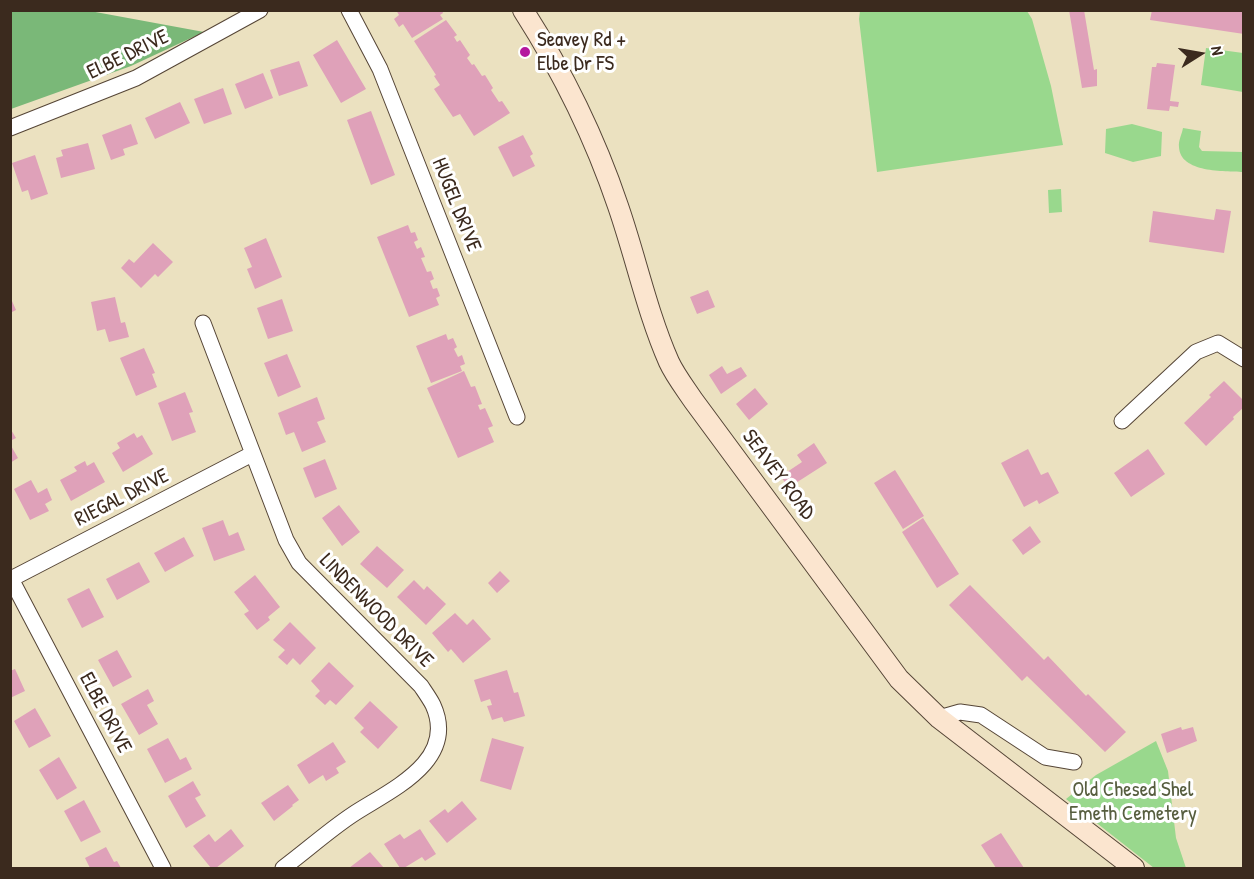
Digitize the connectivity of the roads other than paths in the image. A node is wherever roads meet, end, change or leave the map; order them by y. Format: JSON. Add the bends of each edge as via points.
{"nodes":[{"id":1,"x":260,"y":10,"type":"edge"},
{"id":2,"x":349,"y":10,"type":"edge"},
{"id":3,"x":523,"y":10,"type":"edge"},
{"id":4,"x":10,"y":128,"type":"edge"},
{"id":5,"x":203,"y":323,"type":"dead end"},
{"id":6,"x":1244,"y":359,"type":"edge"},
{"id":7,"x":517,"y":417,"type":"dead end"},
{"id":8,"x":1122,"y":421,"type":"dead end"},
{"id":9,"x":252,"y":454,"type":"junction"},
{"id":10,"x":11,"y":578,"type":"edge"},
{"id":11,"x":939,"y":718,"type":"junction"},
{"id":12,"x":1074,"y":762,"type":"dead end"},
{"id":13,"x":163,"y":868,"type":"edge"},
{"id":14,"x":283,"y":868,"type":"edge"},
{"id":15,"x":1134,"y":868,"type":"edge"}],
"edges":[{"from":1,"to":4,"type":"street","name":"ELBE DRIVE","via":[[136,78]]},
{"from":2,"to":7,"type":"street","name":"HUGEL DRIVE","via":[[380,69]]},
{"from":3,"to":11,"type":"street","name":"SEAVEY ROAD","via":[[593,142],[670,364],[869,640],[899,679]]},
{"from":5,"to":9,"type":"street","name":"LINDENWOOD DRIVE"},
{"from":6,"to":8,"type":"street","via":[[1218,342],[1196,352]]},
{"from":9,"to":10,"type":"street","name":"RIEGAL DRIVE"},
{"from":9,"to":14,"type":"street","name":"LINDENWOOD DRIVE","via":[[299,564],[421,686],[434,706],[438,725],[431,757],[421,769],[350,816]]},
{"from":10,"to":13,"type":"street","name":"ELBE DRIVE"},
{"from":11,"to":12,"type":"street","via":[[960,712],[981,715],[1045,757]]},
{"from":11,"to":15,"type":"street","name":"SEAVEY ROAD"}]}
